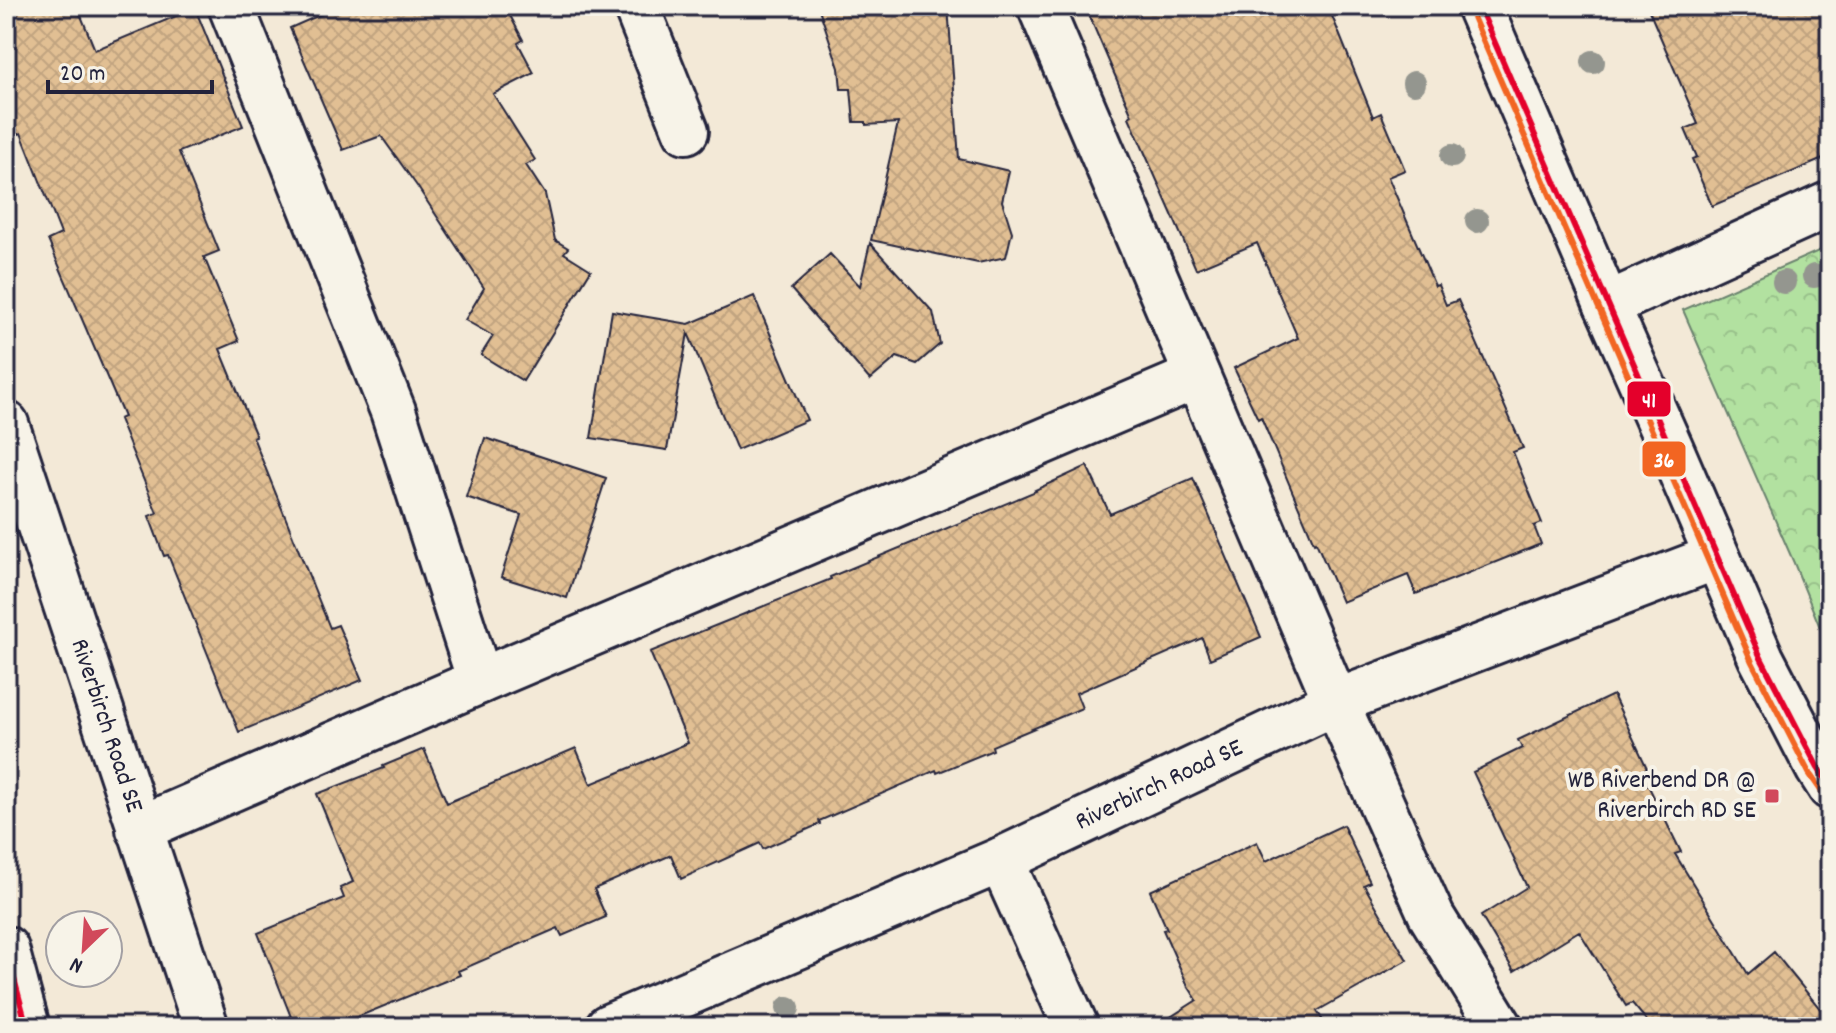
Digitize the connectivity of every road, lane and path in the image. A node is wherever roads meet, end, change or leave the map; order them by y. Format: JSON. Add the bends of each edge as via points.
{"nodes":[{"id":1,"x":231,"y":6,"type":"edge"},
{"id":2,"x":636,"y":6,"type":"edge"},
{"id":3,"x":1040,"y":6,"type":"edge"},
{"id":4,"x":1479,"y":6,"type":"edge"},
{"id":5,"x":686,"y":131,"type":"dead end"},
{"id":6,"x":1830,"y":204,"type":"edge"},
{"id":7,"x":1607,"y":305,"type":"junction"},
{"id":8,"x":1197,"y":376,"type":"junction"},
{"id":9,"x":6,"y":424,"type":"edge"},
{"id":10,"x":1716,"y":557,"type":"junction"},
{"id":11,"x":480,"y":681,"type":"junction"},
{"id":12,"x":1336,"y":702,"type":"junction"},
{"id":13,"x":1830,"y":787,"type":"edge"},
{"id":14,"x":139,"y":829,"type":"junction"},
{"id":15,"x":1001,"y":860,"type":"junction"},
{"id":16,"x":6,"y":949,"type":"edge"},
{"id":17,"x":27,"y":1027,"type":"edge"},
{"id":18,"x":206,"y":1027,"type":"edge"},
{"id":19,"x":608,"y":1027,"type":"edge"},
{"id":20,"x":1076,"y":1027,"type":"edge"},
{"id":21,"x":1500,"y":1027,"type":"edge"}],
"edges":[{"from":1,"to":11,"type":"main road","via":[[393,411]]},
{"from":2,"to":5,"type":"main road"},
{"from":3,"to":8,"type":"main road"},
{"from":4,"to":7,"type":"main road"},
{"from":6,"to":7,"type":"main road"},
{"from":7,"to":10,"type":"main road"},
{"from":8,"to":11,"type":"main road"},
{"from":8,"to":12,"type":"main road"},
{"from":9,"to":14,"type":"main road","name":"Riverbirch Road SE"},
{"from":10,"to":12,"type":"main road","name":"Riverbirch Road SE"},
{"from":10,"to":13,"type":"main road","via":[[1761,658]]},
{"from":11,"to":14,"type":"main road"},
{"from":12,"to":15,"type":"main road","name":"Riverbirch Road SE"},
{"from":12,"to":21,"type":"main road","via":[[1432,917]]},
{"from":14,"to":18,"type":"main road","name":"Riverbirch Road SE"},
{"from":15,"to":19,"type":"main road","name":"Riverbirch Road SE"},
{"from":15,"to":20,"type":"main road"},
{"from":16,"to":17,"type":"main road"}]}
